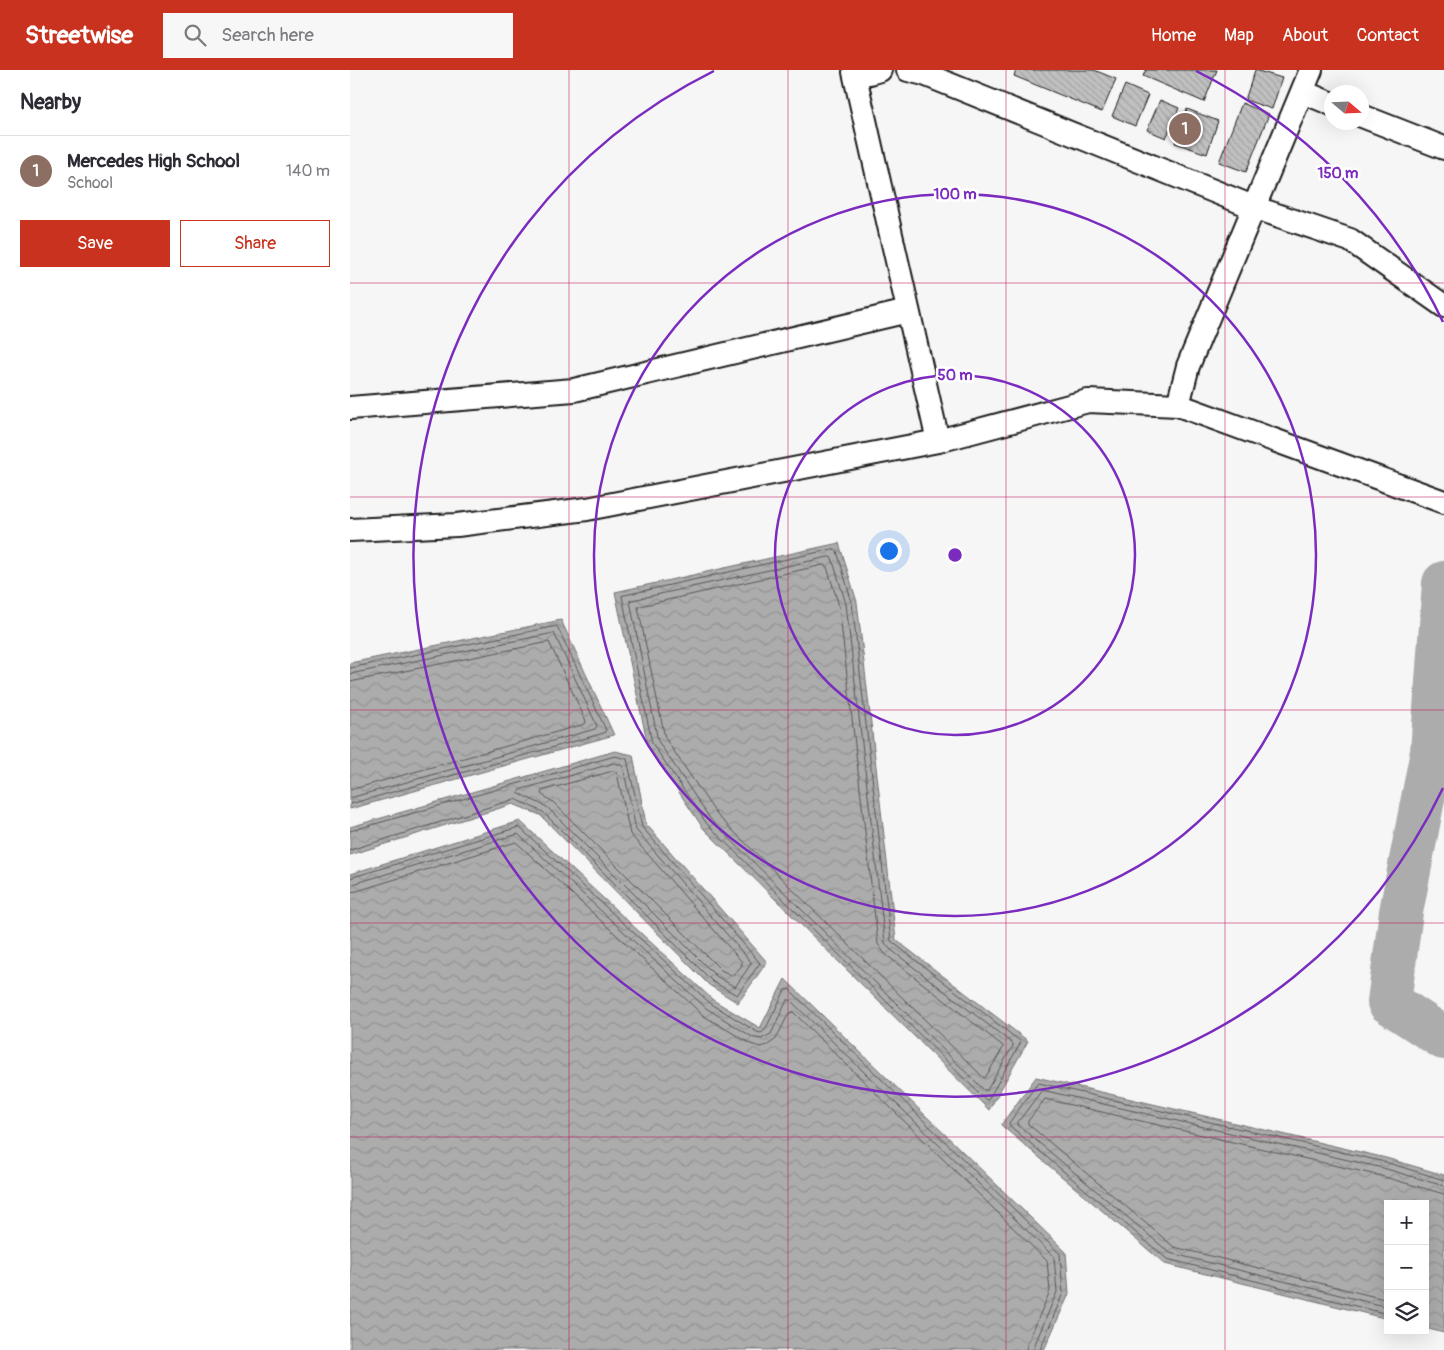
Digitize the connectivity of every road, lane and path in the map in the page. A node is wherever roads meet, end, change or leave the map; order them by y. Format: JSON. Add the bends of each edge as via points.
{"nodes":[{"id":1,"x":880,"y":70,"type":"edge"},
{"id":2,"x":908,"y":70,"type":"edge"},
{"id":3,"x":1311,"y":70,"type":"edge"},
{"id":4,"x":1302,"y":92,"type":"junction"},
{"id":5,"x":1324,"y":101,"type":"edge"},
{"id":6,"x":1369,"y":119,"type":"edge"},
{"id":7,"x":1444,"y":148,"type":"edge"},
{"id":8,"x":1253,"y":207,"type":"junction"},
{"id":9,"x":1444,"y":306,"type":"edge"},
{"id":10,"x":908,"y":311,"type":"junction"},
{"id":11,"x":1178,"y":405,"type":"junction"},
{"id":12,"x":350,"y":408,"type":"edge"},
{"id":13,"x":938,"y":440,"type":"junction"},
{"id":14,"x":1444,"y":502,"type":"edge"},
{"id":15,"x":350,"y":530,"type":"edge"}],
"edges":[{"from":1,"to":10,"type":"street","via":[[854,72]]},
{"from":2,"to":8,"type":"street","via":[[933,77]]},
{"from":3,"to":4,"type":"street"},
{"from":4,"to":5,"type":"street"},
{"from":4,"to":8,"type":"street"},
{"from":6,"to":7,"type":"street"},
{"from":8,"to":9,"type":"street","via":[[1350,240]]},
{"from":8,"to":11,"type":"street","via":[[1188,366]]},
{"from":10,"to":12,"type":"street","via":[[574,390]]},
{"from":10,"to":13,"type":"street"},
{"from":11,"to":13,"type":"street","via":[[1088,400]]},
{"from":11,"to":14,"type":"street"},
{"from":13,"to":15,"type":"street","via":[[587,510],[457,525]]}]}
